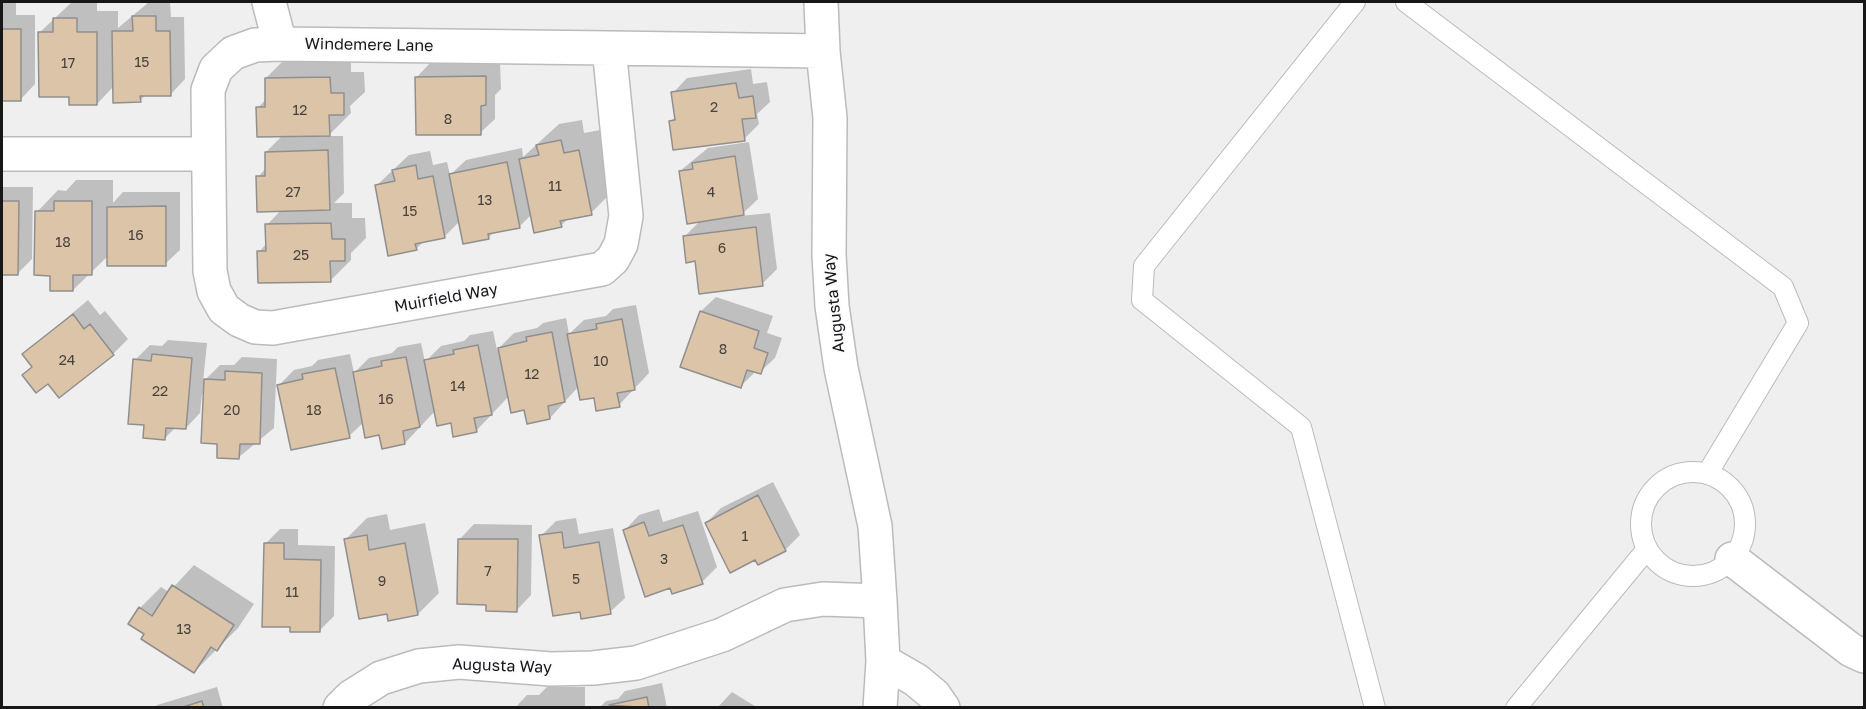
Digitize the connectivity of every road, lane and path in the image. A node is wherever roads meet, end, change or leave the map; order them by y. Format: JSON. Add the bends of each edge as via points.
{"nodes":[{"id":1,"x":269,"y":2,"type":"edge"},
{"id":2,"x":822,"y":2,"type":"edge"},
{"id":3,"x":1355,"y":2,"type":"edge"},
{"id":4,"x":1406,"y":2,"type":"edge"},
{"id":5,"x":279,"y":44,"type":"junction"},
{"id":6,"x":609,"y":48,"type":"junction"},
{"id":7,"x":823,"y":51,"type":"junction"},
{"id":8,"x":2,"y":154,"type":"edge"},
{"id":9,"x":208,"y":154,"type":"junction"},
{"id":10,"x":1707,"y":474,"type":"junction"},
{"id":11,"x":1647,"y":549,"type":"junction"},
{"id":12,"x":1732,"y":560,"type":"junction"},
{"id":13,"x":880,"y":601,"type":"junction"},
{"id":14,"x":1864,"y":656,"type":"edge"},
{"id":15,"x":883,"y":661,"type":"junction"},
{"id":16,"x":340,"y":708,"type":"edge"},
{"id":17,"x":880,"y":708,"type":"edge"},
{"id":18,"x":943,"y":708,"type":"edge"},
{"id":19,"x":1375,"y":708,"type":"edge"},
{"id":20,"x":1516,"y":708,"type":"edge"}],
"edges":[{"from":1,"to":5,"type":"street"},
{"from":2,"to":7,"type":"street","name":"Augusta Way"},
{"from":3,"to":19,"type":"lane","via":[[1144,266],[1142,300],[1301,427]]},
{"from":4,"to":10,"type":"lane","via":[[1783,287],[1798,323]]},
{"from":5,"to":6,"type":"street","name":"Windemere Lane"},
{"from":5,"to":9,"type":"street","name":"Windemere Lane","via":[[255,45],[233,53],[216,69],[208,90]]},
{"from":6,"to":7,"type":"street","name":"Windemere Lane"},
{"from":6,"to":9,"type":"street","name":"Muirfield Way","via":[[626,216],[625,231],[613,259],[602,269],[273,328],[255,327],[238,321],[224,309],[214,291],[210,271]]},
{"from":7,"to":13,"type":"street","name":"Augusta Way","via":[[830,118],[832,306],[874,525]]},
{"from":8,"to":9,"type":"street"},
{"from":10,"to":11,"type":"lane","via":[[1680,474],[1656,487],[1641,517]]},
{"from":10,"to":12,"type":"lane","via":[[1736,495],[1743,511],[1745,528]]},
{"from":11,"to":12,"type":"lane","via":[[1657,562],[1687,576],[1703,575]]},
{"from":11,"to":20,"type":"lane"},
{"from":12,"to":14,"type":"street"},
{"from":13,"to":15,"type":"street","name":"Augusta Way"},
{"from":13,"to":16,"type":"street","name":"Augusta Way","via":[[823,599],[785,605],[722,635],[636,663],[551,669],[459,662],[419,666],[381,678]]},
{"from":15,"to":17,"type":"street","name":"Augusta Way"},
{"from":15,"to":18,"type":"street","via":[[934,694]]}]}
